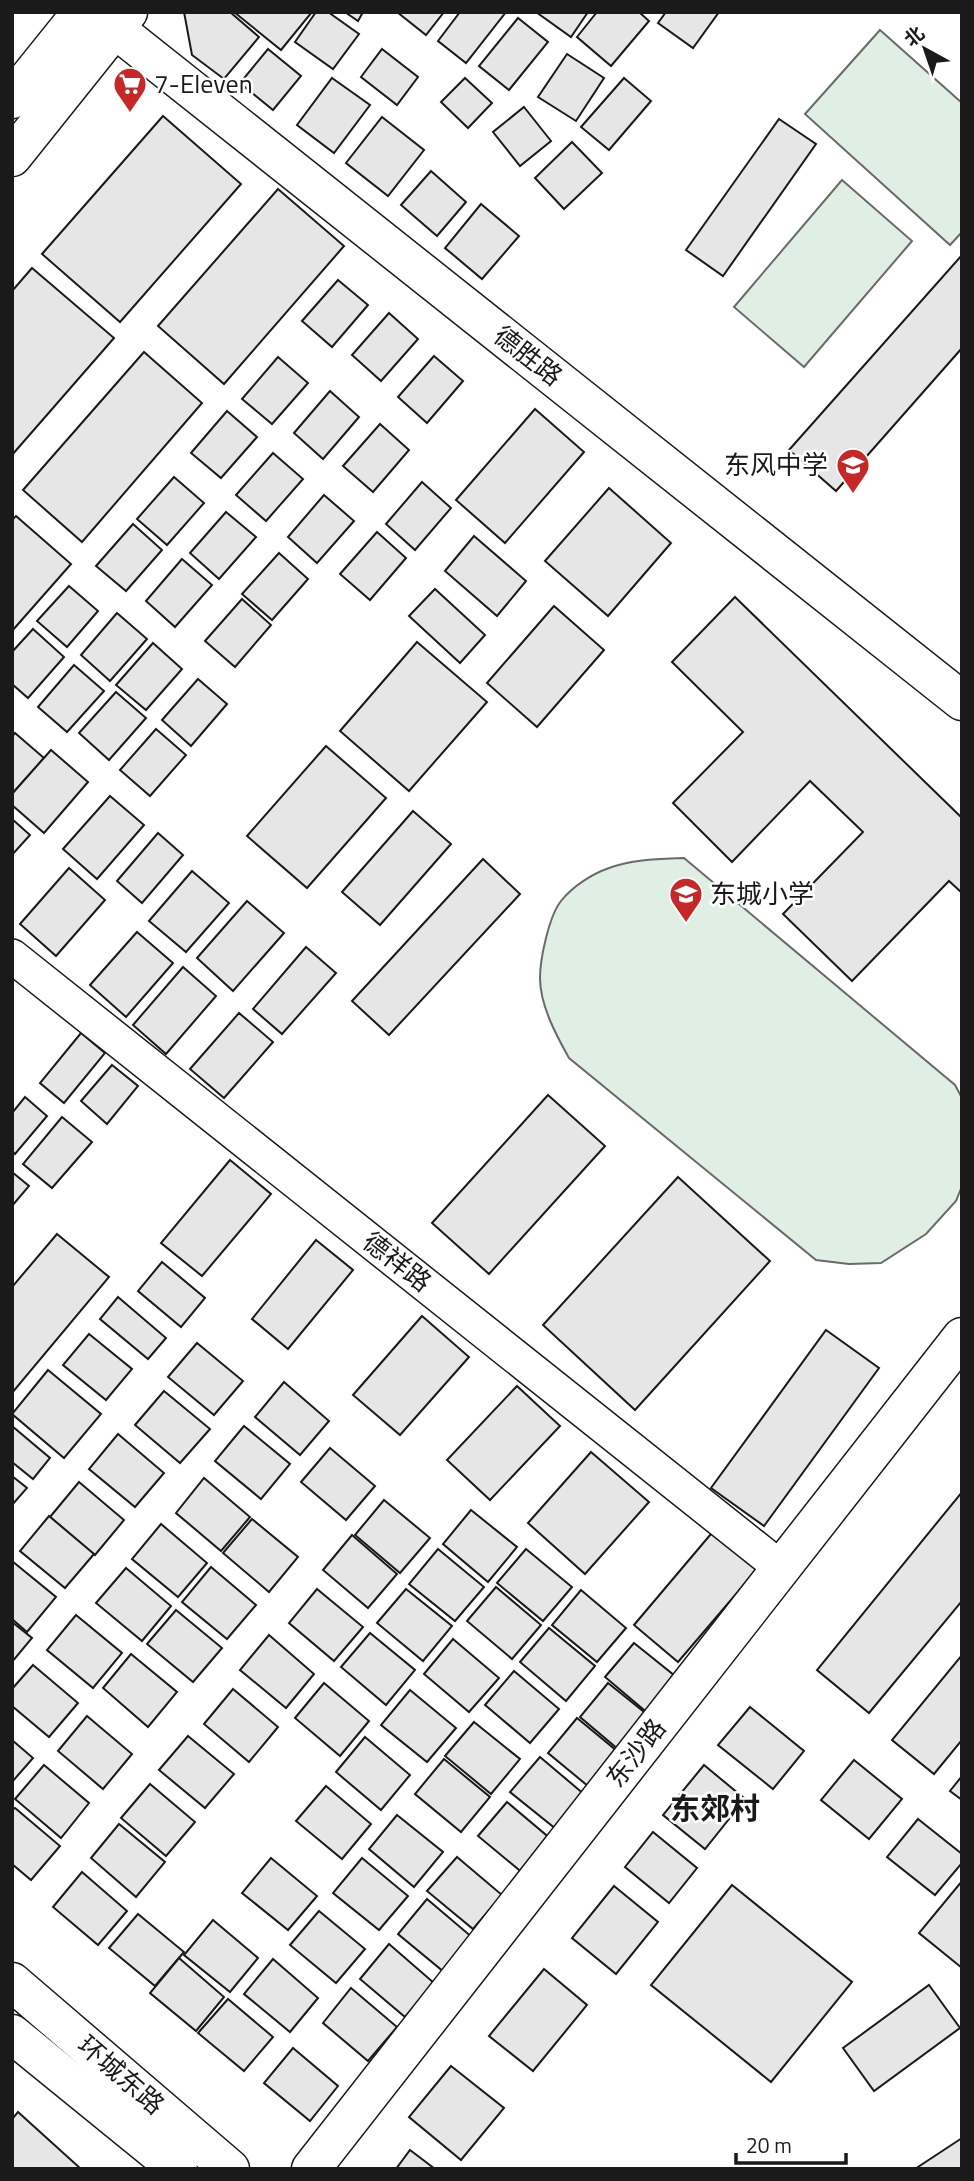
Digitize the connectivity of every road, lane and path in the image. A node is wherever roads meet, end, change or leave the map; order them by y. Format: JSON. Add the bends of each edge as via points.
{"nodes":[{"id":1,"x":105,"y":16,"type":"edge"},
{"id":2,"x":12,"y":99,"type":"edge"},
{"id":3,"x":12,"y":157,"type":"edge"},
{"id":4,"x":962,"y":701,"type":"edge"},
{"id":5,"x":12,"y":956,"type":"edge"},
{"id":6,"x":962,"y":1337,"type":"edge"},
{"id":7,"x":781,"y":1568,"type":"junction"},
{"id":8,"x":12,"y":1982,"type":"edge"},
{"id":9,"x":12,"y":2034,"type":"edge"},
{"id":10,"x":178,"y":2169,"type":"edge"},
{"id":11,"x":230,"y":2169,"type":"edge"},
{"id":12,"x":311,"y":2169,"type":"edge"}],
"edges":[{"from":1,"to":2,"type":"street"},
{"from":1,"to":3,"type":"street"},
{"from":1,"to":4,"type":"street","name":"德胜路"},
{"from":5,"to":7,"type":"street","name":"德祥路"},
{"from":6,"to":7,"type":"street","name":"东沙路"},
{"from":7,"to":12,"type":"street","name":"东沙路"},
{"from":8,"to":11,"type":"street","name":"环城东路"},
{"from":9,"to":10,"type":"street","name":"环城东路"}]}
